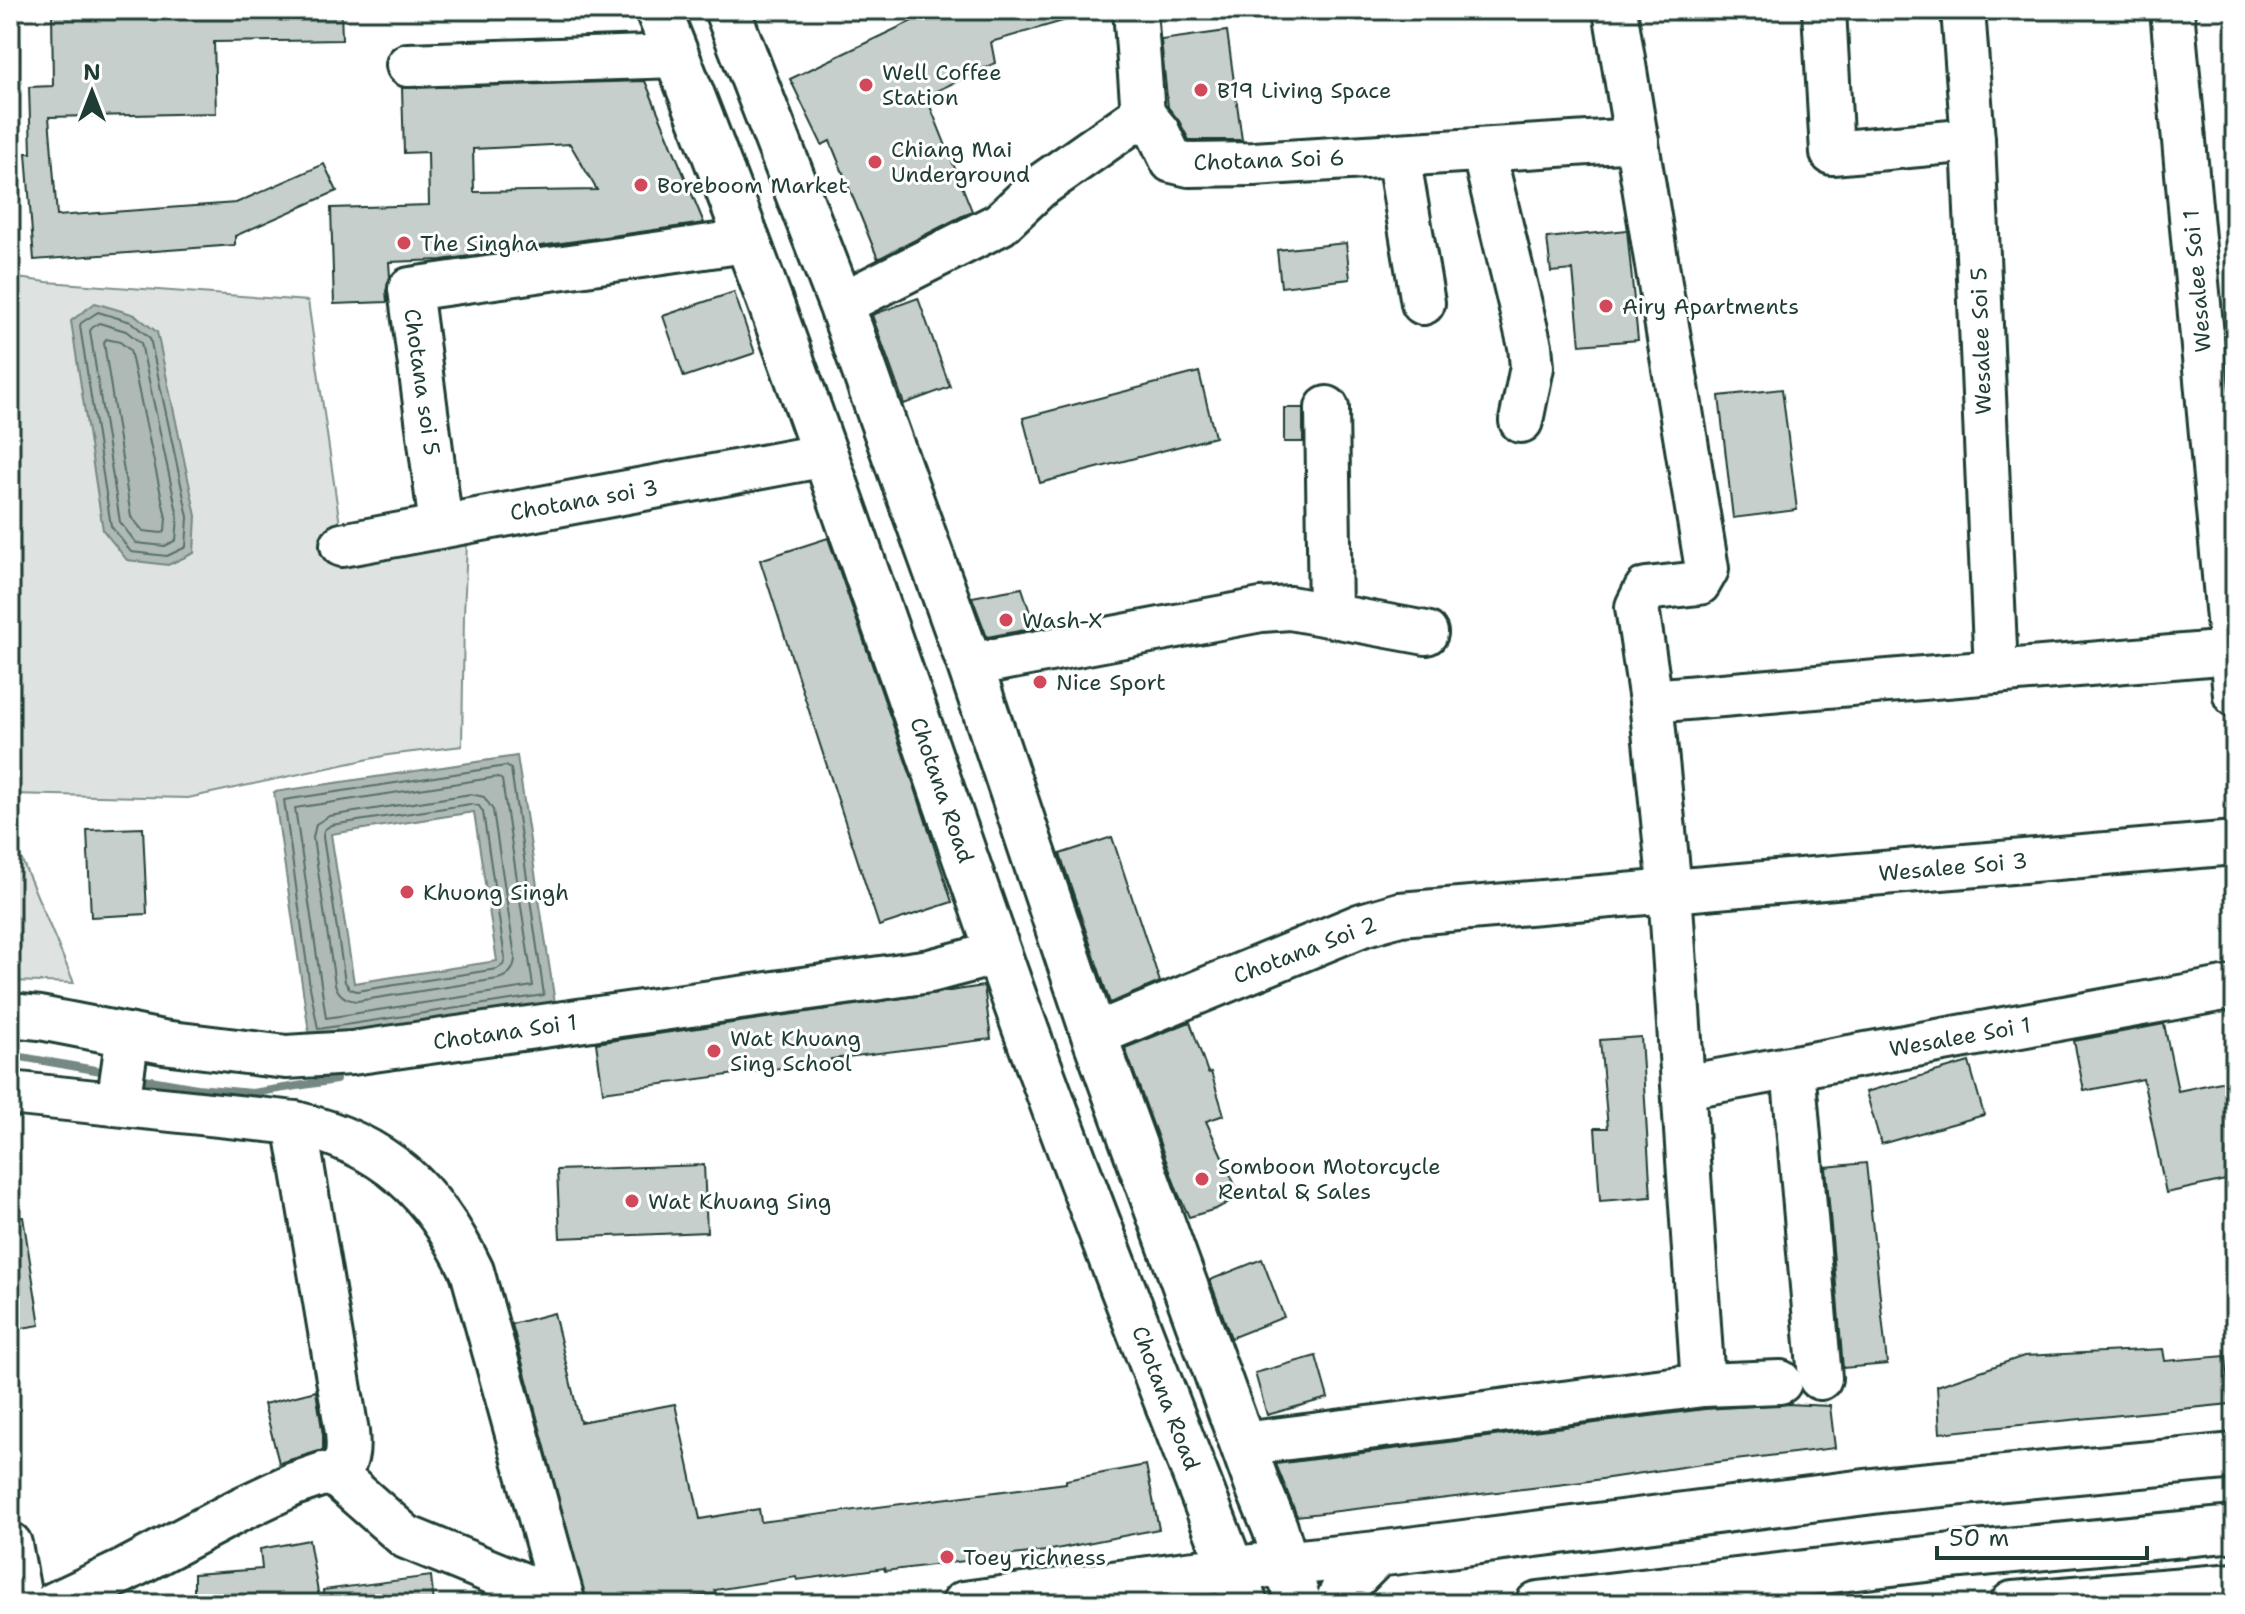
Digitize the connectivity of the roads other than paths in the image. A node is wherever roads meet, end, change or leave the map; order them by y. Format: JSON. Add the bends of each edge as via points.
{"nodes":[{"id":1,"x":658,"y":10,"type":"edge"},
{"id":2,"x":727,"y":10,"type":"edge"},
{"id":3,"x":1135,"y":10,"type":"edge"},
{"id":4,"x":1615,"y":10,"type":"edge"},
{"id":5,"x":1824,"y":10,"type":"edge"},
{"id":6,"x":1963,"y":10,"type":"edge"},
{"id":7,"x":2172,"y":10,"type":"edge"},
{"id":8,"x":677,"y":56,"type":"junction"},
{"id":9,"x":408,"y":65,"type":"dead end"},
{"id":10,"x":1143,"y":114,"type":"junction"},
{"id":11,"x":1637,"y":140,"type":"junction"},
{"id":12,"x":1973,"y":140,"type":"junction"},
{"id":13,"x":1483,"y":150,"type":"junction"},
{"id":14,"x":1398,"y":155,"type":"junction"},
{"id":15,"x":746,"y":241,"type":"junction"},
{"id":16,"x":1423,"y":303,"type":"dead end"},
{"id":17,"x":841,"y":304,"type":"junction"},
{"id":18,"x":1327,"y":408,"type":"dead end"},
{"id":19,"x":1521,"y":421,"type":"dead end"},
{"id":20,"x":826,"y":455,"type":"junction"},
{"id":21,"x":441,"y":526,"type":"junction"},
{"id":22,"x":342,"y":545,"type":"dead end"},
{"id":23,"x":1330,"y":614,"type":"junction"},
{"id":24,"x":1426,"y":633,"type":"dead end"},
{"id":25,"x":2231,"y":652,"type":"junction"},
{"id":26,"x":970,"y":665,"type":"junction"},
{"id":27,"x":1996,"y":672,"type":"junction"},
{"id":28,"x":2235,"y":695,"type":"edge"},
{"id":29,"x":1651,"y":701,"type":"junction"},
{"id":30,"x":2235,"y":843,"type":"edge"},
{"id":31,"x":1670,"y":890,"type":"junction"},
{"id":32,"x":998,"y":953,"type":"junction"},
{"id":33,"x":2235,"y":987,"type":"edge"},
{"id":34,"x":10,"y":1015,"type":"edge"},
{"id":35,"x":128,"y":1035,"type":"junction"},
{"id":36,"x":1094,"y":1035,"type":"junction"},
{"id":37,"x":1793,"y":1068,"type":"junction"},
{"id":38,"x":1684,"y":1087,"type":"junction"},
{"id":39,"x":10,"y":1093,"type":"edge"},
{"id":40,"x":118,"y":1104,"type":"junction"},
{"id":41,"x":295,"y":1123,"type":"junction"},
{"id":42,"x":1703,"y":1385,"type":"junction"},
{"id":43,"x":1243,"y":1444,"type":"junction"},
{"id":44,"x":2235,"y":1456,"type":"edge"},
{"id":45,"x":336,"y":1476,"type":"junction"},
{"id":46,"x":2235,"y":1529,"type":"edge"},
{"id":47,"x":10,"y":1544,"type":"edge"},
{"id":48,"x":1377,"y":1554,"type":"junction"},
{"id":49,"x":1285,"y":1563,"type":"junction"},
{"id":50,"x":1138,"y":1581,"type":"junction"},
{"id":51,"x":1238,"y":1586,"type":"edge"},
{"id":52,"x":2235,"y":1586,"type":"edge"},
{"id":53,"x":563,"y":1603,"type":"edge"},
{"id":54,"x":21,"y":1604,"type":"edge"},
{"id":55,"x":54,"y":1604,"type":"edge"},
{"id":56,"x":964,"y":1604,"type":"edge"},
{"id":57,"x":1200,"y":1604,"type":"edge"},
{"id":58,"x":1299,"y":1604,"type":"edge"},
{"id":59,"x":1337,"y":1604,"type":"edge"},
{"id":60,"x":1538,"y":1604,"type":"edge"},
{"id":61,"x":2013,"y":1604,"type":"edge"}],
"edges":[{"from":1,"to":8,"type":"main road","name":"Chotana Road"},
{"from":2,"to":17,"type":"main road"},
{"from":3,"to":10,"type":"street"},
{"from":4,"to":11,"type":"street"},
{"from":5,"to":12,"type":"street","via":[[1832,153]]},
{"from":6,"to":12,"type":"street","name":"Wesalee Soi 5"},
{"from":7,"to":25,"type":"street","name":"Wesalee Soi 1"},
{"from":8,"to":9,"type":"street"},
{"from":8,"to":15,"type":"main road","name":"Chotana Road"},
{"from":10,"to":14,"type":"street","name":"Chotana Soi 6","via":[[1172,161],[1189,165]]},
{"from":10,"to":17,"type":"street","via":[[1039,187],[1000,224]]},
{"from":11,"to":13,"type":"street","name":"Chotana Soi 6"},
{"from":11,"to":29,"type":"street","via":[[1707,569],[1699,583],[1646,589],[1637,607]]},
{"from":12,"to":27,"type":"street","name":"Wesalee Soi 5"},
{"from":13,"to":14,"type":"street","name":"Chotana Soi 6"},
{"from":13,"to":19,"type":"street","via":[[1530,346],[1532,367]]},
{"from":14,"to":16,"type":"street"},
{"from":15,"to":20,"type":"main road","name":"Chotana Road"},
{"from":15,"to":21,"type":"street","name":"Chotana soi 5","via":[[410,289]]},
{"from":17,"to":26,"type":"main road"},
{"from":18,"to":23,"type":"street"},
{"from":20,"to":21,"type":"street","name":"Chotana soi 3"},
{"from":20,"to":32,"type":"main road","name":"Chotana Road"},
{"from":21,"to":22,"type":"street","name":"Chotana soi 3"},
{"from":23,"to":24,"type":"street"},
{"from":23,"to":26,"type":"street","via":[[1261,610]]},
{"from":25,"to":27,"type":"street"},
{"from":25,"to":28,"type":"street","name":"Wesalee Soi 1"},
{"from":26,"to":36,"type":"main road"},
{"from":27,"to":29,"type":"street"},
{"from":29,"to":31,"type":"street"},
{"from":30,"to":31,"type":"street","name":"Wesalee Soi 3"},
{"from":31,"to":36,"type":"street","name":"Chotana Soi 2","via":[[1400,914]]},
{"from":31,"to":38,"type":"street"},
{"from":32,"to":35,"type":"street","name":"Chotana Soi 1","via":[[930,971],[335,1054],[286,1057]]},
{"from":32,"to":51,"type":"main road","name":"Chotana Road"},
{"from":33,"to":37,"type":"street","name":"Wesalee Soi 1"},
{"from":34,"to":35,"type":"street","name":"Chotana Soi 1"},
{"from":35,"to":40,"type":"street"},
{"from":36,"to":43,"type":"main road"},
{"from":37,"to":38,"type":"street","name":"Wesalee Soi 1"},
{"from":37,"to":42,"type":"street","via":[[1800,1380]]},
{"from":38,"to":42,"type":"street"},
{"from":39,"to":40,"type":"street"},
{"from":40,"to":41,"type":"street"},
{"from":41,"to":45,"type":"street","via":[[347,1432],[348,1457]]},
{"from":41,"to":53,"type":"street","via":[[349,1140],[395,1169],[435,1207],[455,1236],[480,1296]]},
{"from":42,"to":43,"type":"street"},
{"from":43,"to":49,"type":"main road"},
{"from":44,"to":48,"type":"main road","via":[[1889,1489]]},
{"from":45,"to":53,"type":"street","via":[[406,1537]]},
{"from":45,"to":55,"type":"street","via":[[319,1474],[284,1489]]},
{"from":46,"to":60,"type":"main road"},
{"from":47,"to":54,"type":"street"},
{"from":48,"to":49,"type":"main road"},
{"from":48,"to":59,"type":"main road","via":[[1346,1585]]},
{"from":49,"to":51,"type":"main road"},
{"from":49,"to":58,"type":"main road"},
{"from":50,"to":51,"type":"main road"},
{"from":50,"to":56,"type":"main road"},
{"from":50,"to":57,"type":"main road","via":[[1188,1594]]},
{"from":52,"to":61,"type":"main road"}]}
